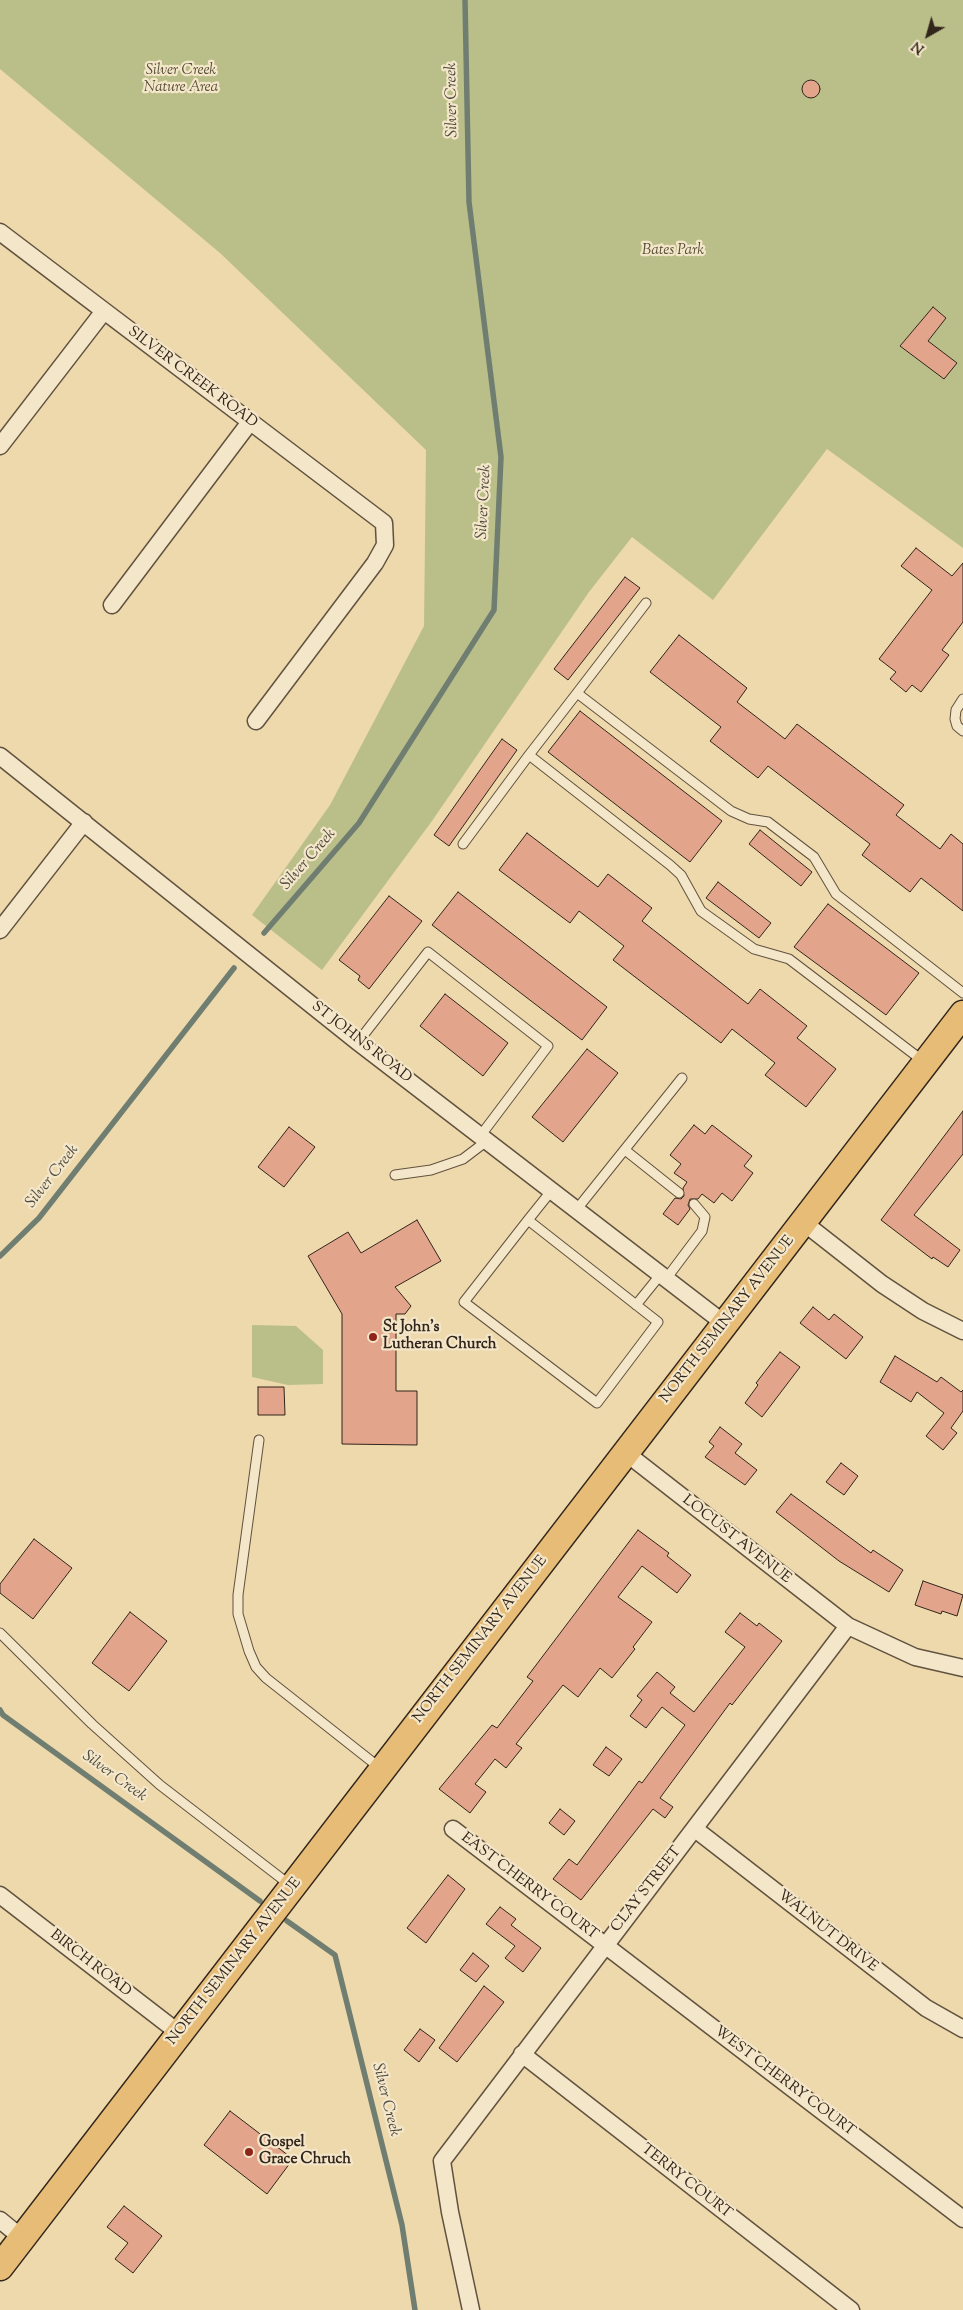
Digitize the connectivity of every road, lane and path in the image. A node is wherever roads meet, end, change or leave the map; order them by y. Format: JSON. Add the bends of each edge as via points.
{"nodes":[{"id":1,"x":0,"y":232,"type":"edge"},
{"id":2,"x":104,"y":311,"type":"junction"},
{"id":3,"x":250,"y":422,"type":"junction"},
{"id":4,"x":0,"y":446,"type":"edge"},
{"id":5,"x":646,"y":603,"type":"dead end"},
{"id":6,"x":112,"y":605,"type":"dead end"},
{"id":7,"x":577,"y":693,"type":"junction"},
{"id":8,"x":963,"y":699,"type":"edge"},
{"id":9,"x":256,"y":721,"type":"dead end"},
{"id":10,"x":963,"y":731,"type":"edge"},
{"id":11,"x":529,"y":755,"type":"junction"},
{"id":12,"x":0,"y":756,"type":"edge"},
{"id":13,"x":84,"y":822,"type":"junction"},
{"id":14,"x":463,"y":844,"type":"dead end"},
{"id":15,"x":0,"y":930,"type":"edge"},
{"id":16,"x":963,"y":993,"type":"edge"},
{"id":17,"x":963,"y":1014,"type":"edge"},
{"id":18,"x":358,"y":1042,"type":"junction"},
{"id":19,"x":926,"y":1063,"type":"junction"},
{"id":20,"x":682,"y":1078,"type":"dead end"},
{"id":21,"x":484,"y":1138,"type":"junction"},
{"id":22,"x":625,"y":1150,"type":"junction"},
{"id":23,"x":395,"y":1175,"type":"dead end"},
{"id":24,"x":552,"y":1190,"type":"junction"},
{"id":25,"x":679,"y":1192,"type":"dead end"},
{"id":26,"x":694,"y":1204,"type":"dead end"},
{"id":27,"x":577,"y":1210,"type":"junction"},
{"id":28,"x":528,"y":1220,"type":"junction"},
{"id":29,"x":803,"y":1222,"type":"junction"},
{"id":30,"x":664,"y":1277,"type":"junction"},
{"id":31,"x":636,"y":1304,"type":"junction"},
{"id":32,"x":725,"y":1324,"type":"junction"},
{"id":33,"x":963,"y":1331,"type":"edge"},
{"id":34,"x":259,"y":1440,"type":"dead end"},
{"id":35,"x":626,"y":1453,"type":"junction"},
{"id":36,"x":848,"y":1626,"type":"junction"},
{"id":37,"x":0,"y":1632,"type":"edge"},
{"id":38,"x":963,"y":1668,"type":"edge"},
{"id":39,"x":382,"y":1770,"type":"junction"},
{"id":40,"x":453,"y":1829,"type":"dead end"},
{"id":41,"x":695,"y":1829,"type":"junction"},
{"id":42,"x":292,"y":1887,"type":"junction"},
{"id":43,"x":0,"y":1895,"type":"edge"},
{"id":44,"x":605,"y":1945,"type":"junction"},
{"id":45,"x":963,"y":2029,"type":"edge"},
{"id":46,"x":179,"y":2033,"type":"junction"},
{"id":47,"x":522,"y":2054,"type":"junction"},
{"id":48,"x":963,"y":2219,"type":"edge"},
{"id":49,"x":0,"y":2220,"type":"edge"},
{"id":50,"x":22,"y":2238,"type":"junction"},
{"id":51,"x":0,"y":2267,"type":"edge"},
{"id":52,"x":471,"y":2310,"type":"edge"},
{"id":53,"x":851,"y":2310,"type":"edge"}],
"edges":[{"from":1,"to":2,"type":"street","name":"SILVER CREEK ROAD"},
{"from":2,"to":3,"type":"street","name":"SILVER CREEK ROAD"},
{"from":2,"to":4,"type":"street"},
{"from":3,"to":6,"type":"street"},
{"from":3,"to":9,"type":"street","name":"SILVER CREEK ROAD","via":[[384,523],[385,545],[375,563]]},
{"from":5,"to":7,"type":"lane"},
{"from":7,"to":11,"type":"lane"},
{"from":7,"to":16,"type":"lane","via":[[731,811],[749,819],[768,822],[814,857],[836,894]]},
{"from":8,"to":10,"type":"lane","via":[[955,719]]},
{"from":11,"to":14,"type":"lane"},
{"from":11,"to":19,"type":"lane","via":[[670,865],[681,875],[701,911],[754,949],[789,959]]},
{"from":12,"to":13,"type":"street","name":"ST JOHNS ROAD"},
{"from":13,"to":15,"type":"street"},
{"from":13,"to":18,"type":"street","name":"ST JOHNS ROAD"},
{"from":17,"to":19,"type":"main road","name":"NORTH SEMINARY AVENUE"},
{"from":18,"to":21,"type":"street","name":"ST JOHNS ROAD"},
{"from":18,"to":21,"type":"lane","via":[[428,952],[548,1046]]},
{"from":19,"to":29,"type":"main road","name":"NORTH SEMINARY AVENUE"},
{"from":20,"to":22,"type":"lane"},
{"from":21,"to":23,"type":"lane","via":[[463,1159],[431,1170]]},
{"from":21,"to":24,"type":"street","name":"ST JOHNS ROAD"},
{"from":22,"to":25,"type":"lane"},
{"from":22,"to":27,"type":"lane"},
{"from":24,"to":27,"type":"street","name":"ST JOHNS ROAD"},
{"from":24,"to":28,"type":"lane"},
{"from":26,"to":30,"type":"lane","via":[[705,1217],[702,1231]]},
{"from":27,"to":30,"type":"street","name":"ST JOHNS ROAD"},
{"from":28,"to":31,"type":"lane"},
{"from":28,"to":31,"type":"lane","via":[[464,1302],[597,1403],[658,1322]]},
{"from":29,"to":32,"type":"main road","name":"NORTH SEMINARY AVENUE"},
{"from":29,"to":33,"type":"street","via":[[882,1284],[923,1311]]},
{"from":30,"to":31,"type":"lane"},
{"from":30,"to":32,"type":"street","name":"ST JOHNS ROAD"},
{"from":32,"to":35,"type":"main road","name":"NORTH SEMINARY AVENUE"},
{"from":34,"to":39,"type":"lane","via":[[238,1594],[238,1614],[249,1651],[266,1678]]},
{"from":35,"to":36,"type":"street","name":"LOCUST AVENUE"},
{"from":35,"to":39,"type":"main road","name":"NORTH SEMINARY AVENUE"},
{"from":36,"to":38,"type":"street","via":[[915,1656]]},
{"from":36,"to":41,"type":"street","name":"CLAY STREET"},
{"from":37,"to":42,"type":"lane","via":[[92,1724],[160,1785]]},
{"from":39,"to":42,"type":"main road","name":"NORTH SEMINARY AVENUE"},
{"from":40,"to":44,"type":"street","name":"EAST CHERRY COURT"},
{"from":41,"to":44,"type":"street","name":"CLAY STREET"},
{"from":41,"to":45,"type":"street","name":"WALNUT DRIVE","via":[[926,2008]]},
{"from":42,"to":46,"type":"main road","name":"NORTH SEMINARY AVENUE"},
{"from":43,"to":46,"type":"street","name":"BIRCH ROAD"},
{"from":44,"to":47,"type":"street","name":"CLAY STREET"},
{"from":44,"to":48,"type":"street","name":"WEST CHERRY COURT"},
{"from":46,"to":50,"type":"main road","name":"NORTH SEMINARY AVENUE"},
{"from":47,"to":52,"type":"street","name":"CLAY STREET","via":[[442,2161]]},
{"from":47,"to":53,"type":"street","name":"TERRY COURT"},
{"from":49,"to":50,"type":"street"},
{"from":50,"to":51,"type":"main road","name":"NORTH SEMINARY AVENUE"}]}
